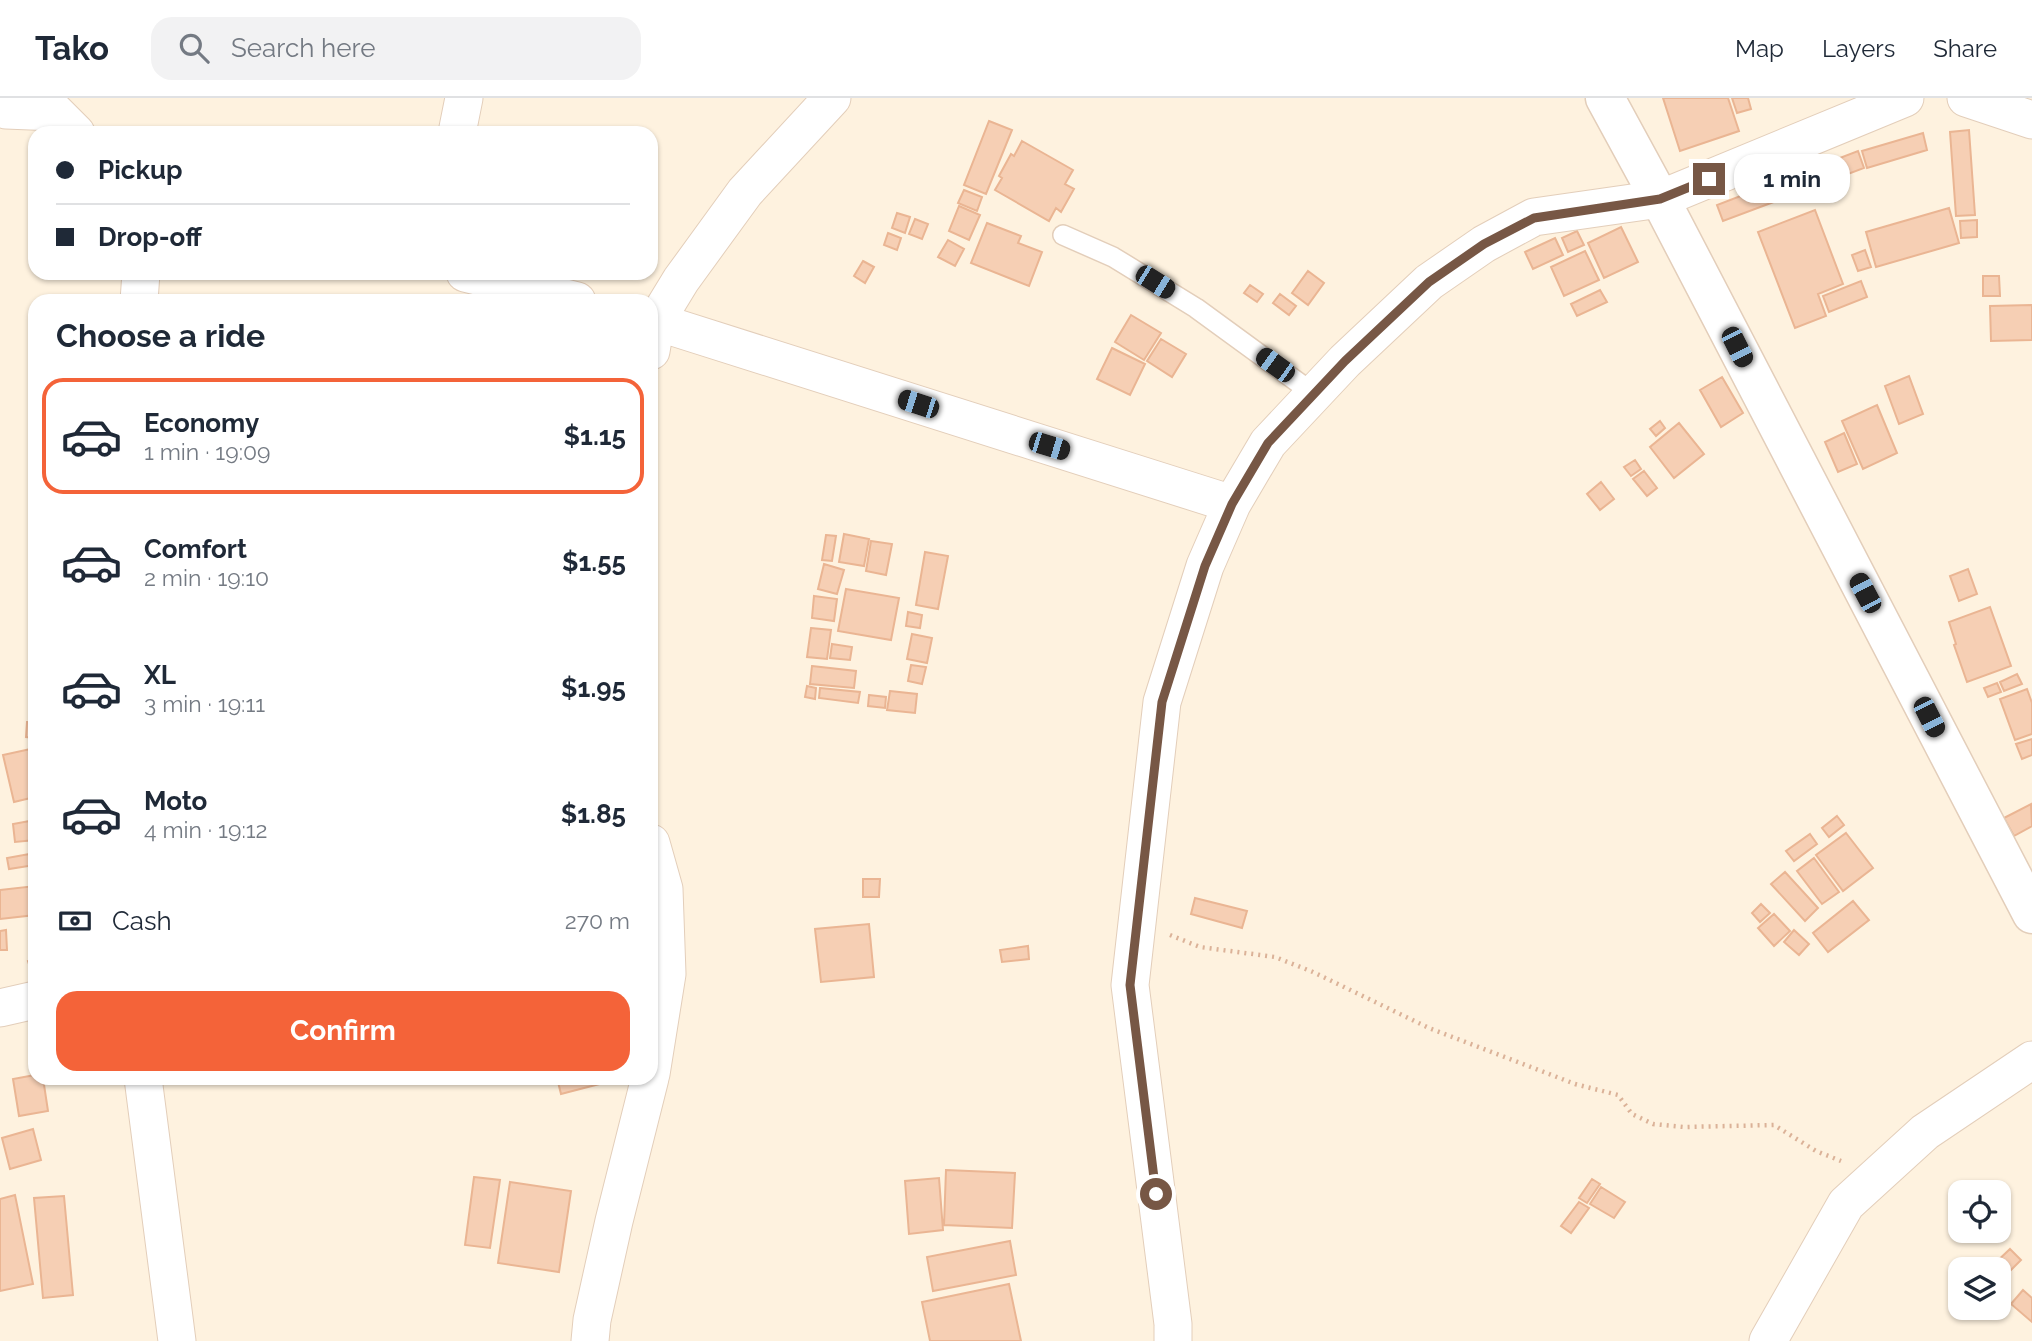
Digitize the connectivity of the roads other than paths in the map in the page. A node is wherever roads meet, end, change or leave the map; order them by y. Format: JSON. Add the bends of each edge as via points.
{"nodes":[{"id":1,"x":464,"y":98,"type":"edge"},
{"id":2,"x":832,"y":98,"type":"edge"},
{"id":3,"x":1605,"y":98,"type":"edge"},
{"id":4,"x":1905,"y":98,"type":"edge"},
{"id":5,"x":1966,"y":98,"type":"edge"},
{"id":6,"x":0,"y":107,"type":"edge"},
{"id":7,"x":63,"y":114,"type":"edge"},
{"id":8,"x":2032,"y":120,"type":"edge"},
{"id":9,"x":458,"y":126,"type":"edge"},
{"id":10,"x":1660,"y":199,"type":"junction"},
{"id":11,"x":1063,"y":235,"type":"dead end"},
{"id":12,"x":493,"y":280,"type":"edge"},
{"id":13,"x":549,"y":294,"type":"edge"},
{"id":14,"x":658,"y":322,"type":"edge"},
{"id":15,"x":658,"y":332,"type":"edge"},
{"id":16,"x":1314,"y":394,"type":"junction"},
{"id":17,"x":1232,"y":504,"type":"junction"},
{"id":18,"x":658,"y":868,"type":"edge"},
{"id":19,"x":2032,"y":914,"type":"edge"},
{"id":20,"x":28,"y":1002,"type":"edge"},
{"id":21,"x":0,"y":1008,"type":"edge"},
{"id":22,"x":658,"y":1031,"type":"edge"},
{"id":23,"x":2032,"y":1060,"type":"edge"},
{"id":24,"x":144,"y":1085,"type":"edge"},
{"id":25,"x":649,"y":1085,"type":"edge"},
{"id":26,"x":177,"y":1341,"type":"edge"},
{"id":27,"x":590,"y":1341,"type":"edge"},
{"id":28,"x":1173,"y":1341,"type":"edge"},
{"id":29,"x":1768,"y":1341,"type":"edge"}],
"edges":[{"from":1,"to":9,"type":"street"},
{"from":2,"to":14,"type":"street","via":[[745,192],[681,280]]},
{"from":3,"to":10,"type":"street"},
{"from":4,"to":10,"type":"street"},
{"from":5,"to":8,"type":"street"},
{"from":6,"to":7,"type":"street"},
{"from":10,"to":16,"type":"street","via":[[1534,218],[1484,244],[1429,282]]},
{"from":10,"to":19,"type":"street"},
{"from":11,"to":16,"type":"lane","via":[[1113,257],[1196,307]]},
{"from":12,"to":13,"type":"street"},
{"from":15,"to":17,"type":"street"},
{"from":16,"to":17,"type":"street","via":[[1268,443]]},
{"from":17,"to":28,"type":"street","via":[[1205,566],[1162,702],[1130,985]]},
{"from":18,"to":22,"type":"street","via":[[664,889],[667,974]]},
{"from":20,"to":21,"type":"street"},
{"from":23,"to":29,"type":"street","via":[[1925,1132],[1846,1204]]},
{"from":24,"to":26,"type":"street"},
{"from":25,"to":27,"type":"street"}]}
